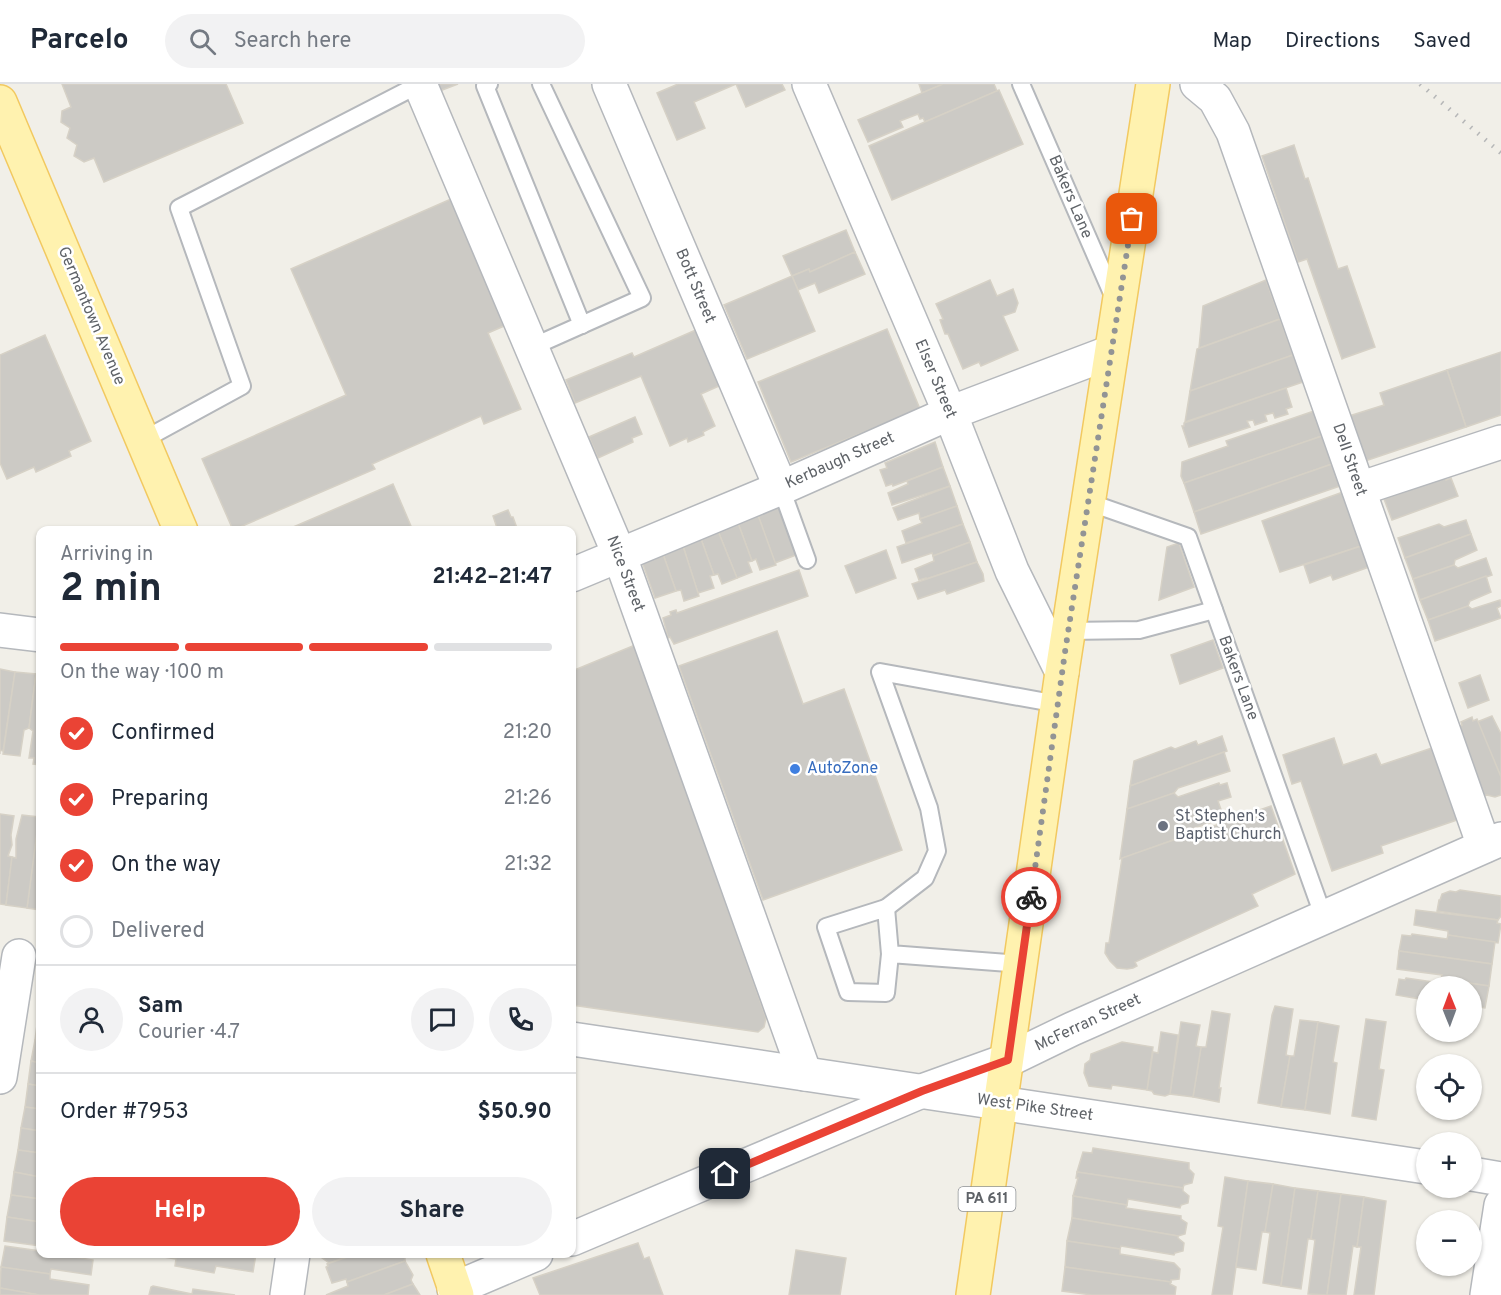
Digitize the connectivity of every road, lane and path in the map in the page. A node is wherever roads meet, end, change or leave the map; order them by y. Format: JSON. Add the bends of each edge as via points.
{"nodes":[{"id":1,"x":420,"y":84,"type":"edge"},
{"id":2,"x":489,"y":84,"type":"edge"},
{"id":3,"x":541,"y":84,"type":"edge"},
{"id":4,"x":609,"y":84,"type":"edge"},
{"id":5,"x":809,"y":84,"type":"edge"},
{"id":6,"x":1021,"y":84,"type":"edge"},
{"id":7,"x":1153,"y":84,"type":"edge"},
{"id":8,"x":1197,"y":84,"type":"edge"},
{"id":9,"x":0,"y":102,"type":"edge"},
{"id":10,"x":1119,"y":309,"type":"junction"},
{"id":11,"x":582,"y":325,"type":"junction"},
{"id":12,"x":532,"y":348,"type":"junction"},
{"id":13,"x":1111,"y":352,"type":"junction"},
{"id":14,"x":950,"y":413,"type":"junction"},
{"id":15,"x":143,"y":440,"type":"junction"},
{"id":16,"x":1501,"y":442,"type":"edge"},
{"id":17,"x":781,"y":488,"type":"junction"},
{"id":18,"x":1359,"y":489,"type":"junction"},
{"id":19,"x":1088,"y":502,"type":"junction"},
{"id":20,"x":179,"y":526,"type":"edge"},
{"id":21,"x":619,"y":554,"type":"junction"},
{"id":22,"x":807,"y":560,"type":"dead end"},
{"id":23,"x":576,"y":573,"type":"edge"},
{"id":24,"x":1214,"y":610,"type":"junction"},
{"id":25,"x":0,"y":630,"type":"edge"},
{"id":26,"x":1068,"y":632,"type":"junction"},
{"id":27,"x":36,"y":635,"type":"edge"},
{"id":28,"x":1062,"y":672,"type":"junction"},
{"id":29,"x":1058,"y":704,"type":"junction"},
{"id":30,"x":1492,"y":842,"type":"edge"},
{"id":31,"x":886,"y":908,"type":"junction"},
{"id":32,"x":1324,"y":918,"type":"junction"},
{"id":33,"x":890,"y":954,"type":"junction"},
{"id":34,"x":20,"y":956,"type":"edge"},
{"id":35,"x":1022,"y":963,"type":"junction"},
{"id":36,"x":576,"y":1040,"type":"edge"},
{"id":37,"x":1008,"y":1060,"type":"junction"},
{"id":38,"x":805,"y":1074,"type":"junction"},
{"id":39,"x":0,"y":1077,"type":"edge"},
{"id":40,"x":922,"y":1091,"type":"junction"},
{"id":41,"x":1001,"y":1103,"type":"junction"},
{"id":42,"x":1416,"y":1165,"type":"edge"},
{"id":43,"x":1482,"y":1176,"type":"edge"},
{"id":44,"x":1501,"y":1179,"type":"edge"},
{"id":45,"x":1501,"y":1205,"type":"edge"},
{"id":46,"x":576,"y":1237,"type":"edge"},
{"id":47,"x":292,"y":1258,"type":"edge"},
{"id":48,"x":444,"y":1258,"type":"edge"},
{"id":49,"x":528,"y":1258,"type":"edge"},
{"id":50,"x":456,"y":1292,"type":"edge"},
{"id":51,"x":287,"y":1295,"type":"edge"},
{"id":52,"x":973,"y":1295,"type":"edge"},
{"id":53,"x":1487,"y":1295,"type":"edge"}],
"edges":[{"from":1,"to":12,"type":"street","name":"Nice Street"},
{"from":1,"to":15,"type":"lane","via":[[179,208],[242,386]]},
{"from":2,"to":11,"type":"lane","via":[[485,86]]},
{"from":3,"to":11,"type":"lane","via":[[642,298]]},
{"from":4,"to":17,"type":"street","name":"Bott Street"},
{"from":5,"to":14,"type":"street","name":"Elser Street"},
{"from":6,"to":10,"type":"lane","name":"Bakers Lane"},
{"from":7,"to":10,"type":"main road","number":"PA 611"},
{"from":8,"to":18,"type":"street","name":"Dell Street","via":[[1215,99],[1233,132]]},
{"from":9,"to":15,"type":"main road","name":"Germantown Avenue"},
{"from":10,"to":13,"type":"main road","number":"PA 611"},
{"from":11,"to":12,"type":"lane"},
{"from":12,"to":21,"type":"street","name":"Nice Street"},
{"from":13,"to":14,"type":"street","name":"Kerbaugh Street"},
{"from":13,"to":19,"type":"main road","number":"PA 611"},
{"from":14,"to":17,"type":"street","name":"Kerbaugh Street"},
{"from":14,"to":28,"type":"street","name":"Elser Street","via":[[1012,571]]},
{"from":15,"to":20,"type":"main road","name":"Germantown Avenue"},
{"from":16,"to":18,"type":"street"},
{"from":17,"to":21,"type":"street","name":"Kerbaugh Street"},
{"from":17,"to":22,"type":"lane"},
{"from":18,"to":30,"type":"street","name":"Dell Street"},
{"from":19,"to":24,"type":"lane","name":"Bakers Lane","via":[[1188,537]]},
{"from":19,"to":26,"type":"main road","number":"PA 611"},
{"from":21,"to":23,"type":"street","name":"Kerbaugh Street"},
{"from":21,"to":38,"type":"street","name":"Nice Street"},
{"from":24,"to":26,"type":"lane","via":[[1139,630]]},
{"from":24,"to":32,"type":"lane","name":"Bakers Lane"},
{"from":25,"to":27,"type":"street"},
{"from":26,"to":28,"type":"main road","number":"PA 611"},
{"from":28,"to":29,"type":"main road","number":"PA 611"},
{"from":29,"to":31,"type":"lane","via":[[880,672],[929,808],[937,851],[925,878]]},
{"from":29,"to":35,"type":"main road","number":"PA 611"},
{"from":30,"to":32,"type":"street","name":"McFerran Street"},
{"from":31,"to":33,"type":"lane"},
{"from":31,"to":33,"type":"lane","via":[[826,927],[848,992],[886,993]]},
{"from":32,"to":37,"type":"street","name":"McFerran Street"},
{"from":33,"to":35,"type":"lane"},
{"from":34,"to":39,"type":"street"},
{"from":35,"to":37,"type":"main road","number":"PA 611"},
{"from":36,"to":38,"type":"street","name":"West Pike Street"},
{"from":37,"to":40,"type":"street","name":"McFerran Street"},
{"from":37,"to":41,"type":"main road","number":"PA 611"},
{"from":38,"to":40,"type":"street","name":"West Pike Street"},
{"from":40,"to":41,"type":"street","name":"West Pike Street"},
{"from":40,"to":46,"type":"street","name":"McFerran Street"},
{"from":41,"to":42,"type":"street","name":"West Pike Street"},
{"from":41,"to":52,"type":"main road","number":"PA 611"},
{"from":43,"to":44,"type":"street"},
{"from":45,"to":53,"type":"street"},
{"from":47,"to":51,"type":"street"},
{"from":48,"to":50,"type":"main road"},
{"from":49,"to":50,"type":"street"}]}
